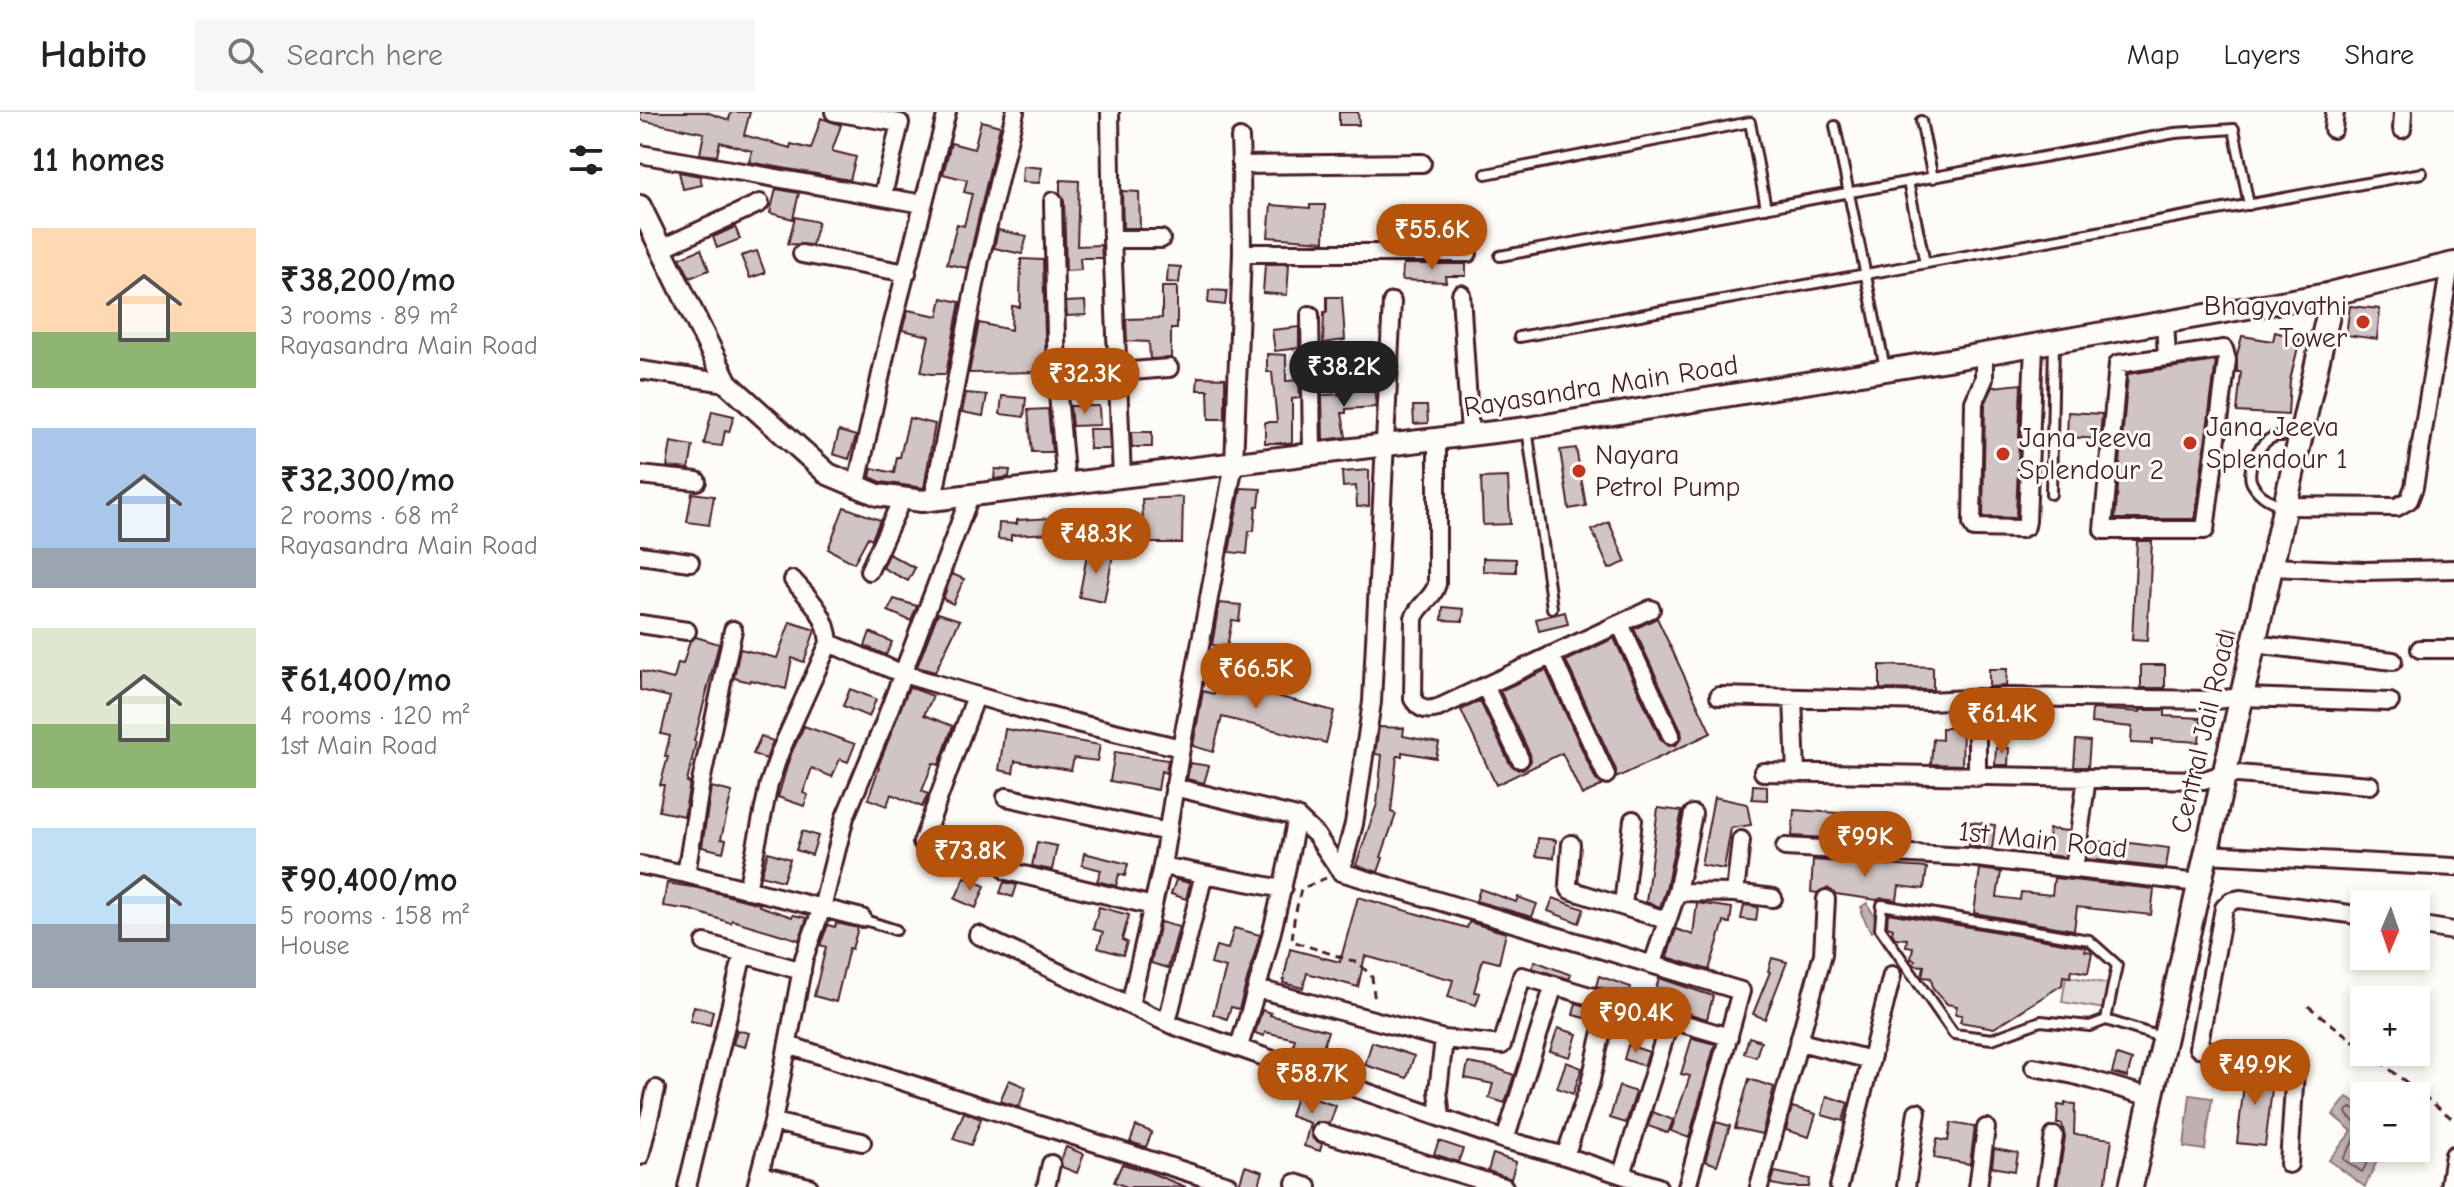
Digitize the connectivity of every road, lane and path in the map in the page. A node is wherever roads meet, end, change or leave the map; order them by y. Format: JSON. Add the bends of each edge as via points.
{"nodes":[{"id":1,"x":834,"y":112,"type":"edge"},
{"id":2,"x":947,"y":112,"type":"edge"},
{"id":3,"x":1015,"y":112,"type":"edge"},
{"id":4,"x":1110,"y":112,"type":"edge"},
{"id":5,"x":1921,"y":121,"type":"dead end"},
{"id":6,"x":1835,"y":126,"type":"dead end"},
{"id":7,"x":1240,"y":138,"type":"dead end"},
{"id":8,"x":640,"y":154,"type":"edge"},
{"id":9,"x":1422,"y":163,"type":"dead end"},
{"id":10,"x":1241,"y":165,"type":"junction"},
{"id":11,"x":2422,"y":173,"type":"dead end"},
{"id":12,"x":1486,"y":174,"type":"dead end"},
{"id":13,"x":1933,"y":178,"type":"junction"},
{"id":14,"x":1908,"y":182,"type":"junction"},
{"id":15,"x":1849,"y":193,"type":"junction"},
{"id":16,"x":883,"y":195,"type":"junction"},
{"id":17,"x":1053,"y":201,"type":"dead end"},
{"id":18,"x":760,"y":203,"type":"dead end"},
{"id":19,"x":923,"y":204,"type":"junction"},
{"id":20,"x":2249,"y":205,"type":"junction"},
{"id":21,"x":640,"y":206,"type":"edge"},
{"id":22,"x":1766,"y":208,"type":"junction"},
{"id":23,"x":1112,"y":239,"type":"junction"},
{"id":24,"x":1161,"y":239,"type":"dead end"},
{"id":25,"x":660,"y":249,"type":"junction"},
{"id":26,"x":1242,"y":253,"type":"junction"},
{"id":27,"x":1468,"y":253,"type":"dead end"},
{"id":28,"x":802,"y":254,"type":"dead end"},
{"id":29,"x":1500,"y":256,"type":"dead end"},
{"id":30,"x":1925,"y":263,"type":"junction"},
{"id":31,"x":2452,"y":264,"type":"edge"},
{"id":32,"x":907,"y":273,"type":"junction"},
{"id":33,"x":1866,"y":274,"type":"junction"},
{"id":34,"x":2333,"y":293,"type":"junction"},
{"id":35,"x":1461,"y":294,"type":"dead end"},
{"id":36,"x":1392,"y":302,"type":"dead end"},
{"id":37,"x":1310,"y":315,"type":"dead end"},
{"id":38,"x":2165,"y":321,"type":"junction"},
{"id":39,"x":1519,"y":337,"type":"dead end"},
{"id":40,"x":2054,"y":341,"type":"junction"},
{"id":41,"x":2034,"y":345,"type":"junction"},
{"id":42,"x":1984,"y":353,"type":"junction"},
{"id":43,"x":2167,"y":357,"type":"junction"},
{"id":44,"x":1169,"y":368,"type":"dead end"},
{"id":45,"x":1885,"y":369,"type":"junction"},
{"id":46,"x":640,"y":370,"type":"edge"},
{"id":47,"x":1119,"y":372,"type":"junction"},
{"id":48,"x":727,"y":383,"type":"junction"},
{"id":49,"x":1527,"y":428,"type":"junction"},
{"id":50,"x":1470,"y":434,"type":"junction"},
{"id":51,"x":2301,"y":436,"type":"junction"},
{"id":52,"x":1437,"y":438,"type":"junction"},
{"id":53,"x":1386,"y":444,"type":"junction"},
{"id":54,"x":1312,"y":453,"type":"junction"},
{"id":55,"x":1234,"y":464,"type":"junction"},
{"id":56,"x":640,"y":475,"type":"edge"},
{"id":57,"x":1122,"y":477,"type":"junction"},
{"id":58,"x":697,"y":481,"type":"dead end"},
{"id":59,"x":1066,"y":484,"type":"junction"},
{"id":60,"x":856,"y":488,"type":"junction"},
{"id":61,"x":2051,"y":494,"type":"dead end"},
{"id":62,"x":970,"y":496,"type":"junction"},
{"id":63,"x":902,"y":499,"type":"junction"},
{"id":64,"x":933,"y":500,"type":"junction"},
{"id":65,"x":2285,"y":506,"type":"junction"},
{"id":66,"x":640,"y":555,"type":"edge"},
{"id":67,"x":690,"y":562,"type":"dead end"},
{"id":68,"x":2271,"y":567,"type":"junction"},
{"id":69,"x":2454,"y":569,"type":"edge"},
{"id":70,"x":869,"y":571,"type":"dead end"},
{"id":71,"x":793,"y":580,"type":"dead end"},
{"id":72,"x":1552,"y":608,"type":"dead end"},
{"id":73,"x":1651,"y":609,"type":"dead end"},
{"id":74,"x":640,"y":624,"type":"edge"},
{"id":75,"x":1620,"y":624,"type":"junction"},
{"id":76,"x":733,"y":630,"type":"dead end"},
{"id":77,"x":687,"y":631,"type":"dead end"},
{"id":78,"x":829,"y":643,"type":"junction"},
{"id":79,"x":2254,"y":644,"type":"junction"},
{"id":80,"x":2420,"y":649,"type":"dead end"},
{"id":81,"x":2454,"y":650,"type":"edge"},
{"id":82,"x":1551,"y":655,"type":"junction"},
{"id":83,"x":2393,"y":661,"type":"dead end"},
{"id":84,"x":903,"y":674,"type":"junction"},
{"id":85,"x":1485,"y":686,"type":"junction"},
{"id":86,"x":976,"y":696,"type":"junction"},
{"id":87,"x":1719,"y":696,"type":"dead end"},
{"id":88,"x":2242,"y":697,"type":"junction"},
{"id":89,"x":1793,"y":698,"type":"junction"},
{"id":90,"x":1977,"y":698,"type":"junction"},
{"id":91,"x":2390,"y":702,"type":"dead end"},
{"id":92,"x":1671,"y":735,"type":"dead end"},
{"id":93,"x":1181,"y":748,"type":"junction"},
{"id":94,"x":1520,"y":759,"type":"dead end"},
{"id":95,"x":1763,"y":772,"type":"dead end"},
{"id":96,"x":1796,"y":773,"type":"junction"},
{"id":97,"x":2226,"y":773,"type":"junction"},
{"id":98,"x":1606,"y":775,"type":"dead end"},
{"id":99,"x":1977,"y":777,"type":"junction"},
{"id":100,"x":2087,"y":778,"type":"junction"},
{"id":101,"x":2370,"y":785,"type":"dead end"},
{"id":102,"x":1174,"y":787,"type":"junction"},
{"id":103,"x":1006,"y":797,"type":"dead end"},
{"id":104,"x":1693,"y":814,"type":"dead end"},
{"id":105,"x":1297,"y":817,"type":"junction"},
{"id":106,"x":1633,"y":820,"type":"dead end"},
{"id":107,"x":1168,"y":832,"type":"junction"},
{"id":108,"x":1741,"y":840,"type":"dead end"},
{"id":109,"x":922,"y":843,"type":"dead end"},
{"id":110,"x":1571,"y":844,"type":"dead end"},
{"id":111,"x":1785,"y":847,"type":"dead end"},
{"id":112,"x":2206,"y":854,"type":"junction"},
{"id":113,"x":640,"y":865,"type":"edge"},
{"id":114,"x":1162,"y":866,"type":"junction"},
{"id":115,"x":2454,"y":867,"type":"edge"},
{"id":116,"x":2074,"y":869,"type":"junction"},
{"id":117,"x":1007,"y":871,"type":"dead end"},
{"id":118,"x":1341,"y":872,"type":"junction"},
{"id":119,"x":686,"y":874,"type":"junction"},
{"id":120,"x":1204,"y":874,"type":"junction"},
{"id":121,"x":2199,"y":883,"type":"junction"},
{"id":122,"x":1283,"y":889,"type":"junction"},
{"id":123,"x":747,"y":890,"type":"junction"},
{"id":124,"x":1677,"y":892,"type":"junction"},
{"id":125,"x":1735,"y":893,"type":"junction"},
{"id":126,"x":1773,"y":898,"type":"dead end"},
{"id":127,"x":1826,"y":899,"type":"dead end"},
{"id":128,"x":1623,"y":905,"type":"junction"},
{"id":129,"x":1153,"y":906,"type":"junction"},
{"id":130,"x":822,"y":908,"type":"junction"},
{"id":131,"x":2350,"y":914,"type":"edge"},
{"id":132,"x":862,"y":918,"type":"joint"},
{"id":133,"x":1666,"y":920,"type":"junction"},
{"id":134,"x":2430,"y":927,"type":"edge"},
{"id":135,"x":896,"y":930,"type":"dead end"},
{"id":136,"x":2454,"y":931,"type":"edge"},
{"id":137,"x":978,"y":935,"type":"dead end"},
{"id":138,"x":705,"y":943,"type":"dead end"},
{"id":139,"x":743,"y":954,"type":"junction"},
{"id":140,"x":1653,"y":963,"type":"junction"},
{"id":141,"x":802,"y":971,"type":"junction"},
{"id":142,"x":1892,"y":975,"type":"dead end"},
{"id":143,"x":1554,"y":985,"type":"junction"},
{"id":144,"x":1258,"y":989,"type":"junction"},
{"id":145,"x":1609,"y":1001,"type":"junction"},
{"id":146,"x":1130,"y":1005,"type":"junction"},
{"id":147,"x":2308,"y":1006,"type":"dead end"},
{"id":148,"x":1373,"y":1019,"type":"junction"},
{"id":149,"x":1670,"y":1020,"type":"junction"},
{"id":150,"x":2106,"y":1020,"type":"junction"},
{"id":151,"x":1167,"y":1022,"type":"junction"},
{"id":152,"x":1729,"y":1037,"type":"junction"},
{"id":153,"x":2164,"y":1038,"type":"junction"},
{"id":154,"x":1444,"y":1039,"type":"junction"},
{"id":155,"x":2350,"y":1039,"type":"edge"},
{"id":156,"x":1800,"y":1042,"type":"junction"},
{"id":157,"x":788,"y":1045,"type":"junction"},
{"id":158,"x":1239,"y":1046,"type":"junction"},
{"id":159,"x":1871,"y":1060,"type":"junction"},
{"id":160,"x":2385,"y":1066,"type":"edge"},
{"id":161,"x":2034,"y":1067,"type":"dead end"},
{"id":162,"x":656,"y":1089,"type":"dead end"},
{"id":163,"x":2151,"y":1097,"type":"junction"},
{"id":164,"x":1917,"y":1112,"type":"dead end"},
{"id":165,"x":1441,"y":1118,"type":"junction"},
{"id":166,"x":2454,"y":1120,"type":"edge"},
{"id":167,"x":773,"y":1122,"type":"junction"},
{"id":168,"x":1986,"y":1128,"type":"dead end"},
{"id":169,"x":1321,"y":1132,"type":"dead end"},
{"id":170,"x":2054,"y":1136,"type":"dead end"},
{"id":171,"x":1505,"y":1140,"type":"junction"},
{"id":172,"x":862,"y":1142,"type":"dead end"},
{"id":173,"x":2454,"y":1155,"type":"edge"},
{"id":174,"x":640,"y":1156,"type":"edge"},
{"id":175,"x":1565,"y":1156,"type":"junction"},
{"id":176,"x":1051,"y":1164,"type":"dead end"},
{"id":177,"x":2289,"y":1164,"type":"dead end"},
{"id":178,"x":1622,"y":1174,"type":"junction"},
{"id":179,"x":758,"y":1181,"type":"edge"},
{"id":180,"x":1228,"y":1185,"type":"edge"},
{"id":181,"x":687,"y":1187,"type":"edge"},
{"id":182,"x":809,"y":1187,"type":"edge"},
{"id":183,"x":1046,"y":1187,"type":"edge"},
{"id":184,"x":1504,"y":1187,"type":"edge"},
{"id":185,"x":1658,"y":1187,"type":"edge"},
{"id":186,"x":1687,"y":1187,"type":"edge"},
{"id":187,"x":1759,"y":1187,"type":"edge"},
{"id":188,"x":1839,"y":1187,"type":"edge"},
{"id":189,"x":1906,"y":1187,"type":"edge"},
{"id":190,"x":1978,"y":1187,"type":"edge"},
{"id":191,"x":2046,"y":1187,"type":"edge"},
{"id":192,"x":2131,"y":1187,"type":"edge"},
{"id":193,"x":2449,"y":1187,"type":"edge"}],
"edges":[{"from":1,"to":16,"type":"street","via":[[900,123]]},
{"from":2,"to":19,"type":"street"},
{"from":3,"to":64,"type":"street"},
{"from":4,"to":23,"type":"street"},
{"from":5,"to":13,"type":"lane"},
{"from":6,"to":15,"type":"lane"},
{"from":7,"to":10,"type":"street"},
{"from":8,"to":16,"type":"street"},
{"from":9,"to":10,"type":"street"},
{"from":10,"to":26,"type":"street"},
{"from":11,"to":20,"type":"lane"},
{"from":12,"to":22,"type":"lane","via":[[1750,122]]},
{"from":13,"to":14,"type":"lane"},
{"from":13,"to":20,"type":"lane","via":[[2175,133],[2234,129]]},
{"from":14,"to":15,"type":"lane"},
{"from":14,"to":30,"type":"lane"},
{"from":15,"to":22,"type":"lane"},
{"from":15,"to":33,"type":"lane"},
{"from":16,"to":19,"type":"street"},
{"from":17,"to":59,"type":"street","via":[[1057,383]]},
{"from":18,"to":25,"type":"street"},
{"from":19,"to":32,"type":"street"},
{"from":20,"to":30,"type":"lane"},
{"from":21,"to":25,"type":"street","name":"Rayasandra Main Road"},
{"from":22,"to":29,"type":"lane"},
{"from":23,"to":24,"type":"street"},
{"from":23,"to":47,"type":"street"},
{"from":25,"to":48,"type":"street","name":"Rayasandra Main Road"},
{"from":26,"to":27,"type":"street"},
{"from":26,"to":55,"type":"street"},
{"from":28,"to":32,"type":"street"},
{"from":30,"to":33,"type":"lane"},
{"from":31,"to":34,"type":"main road"},
{"from":31,"to":65,"type":"street","via":[[2409,500],[2397,507]]},
{"from":32,"to":60,"type":"street"},
{"from":33,"to":39,"type":"lane"},
{"from":33,"to":45,"type":"lane"},
{"from":34,"to":38,"type":"street","name":"Rayasandra Main Road"},
{"from":34,"to":51,"type":"main road","name":"Central Jail Road"},
{"from":35,"to":50,"type":"street"},
{"from":36,"to":53,"type":"street"},
{"from":37,"to":54,"type":"street"},
{"from":38,"to":40,"type":"street","name":"Rayasandra Main Road"},
{"from":38,"to":43,"type":"street"},
{"from":40,"to":41,"type":"street","name":"Rayasandra Main Road"},
{"from":40,"to":61,"type":"lane"},
{"from":41,"to":42,"type":"street","name":"Rayasandra Main Road"},
{"from":41,"to":42,"type":"street","via":[[2027,521],[2021,529],[1972,524],[1974,402],[1984,379]]},
{"from":42,"to":45,"type":"street","name":"Rayasandra Main Road"},
{"from":43,"to":43,"type":"street","via":[[2118,364],[2103,530],[2205,530],[2226,355],[2224,349]]},
{"from":44,"to":47,"type":"street"},
{"from":45,"to":49,"type":"street","name":"Rayasandra Main Road"},
{"from":46,"to":48,"type":"street"},
{"from":47,"to":57,"type":"street"},
{"from":48,"to":60,"type":"street","name":"Rayasandra Main Road","via":[[828,474]]},
{"from":49,"to":50,"type":"street","name":"Rayasandra Main Road"},
{"from":49,"to":72,"type":"lane"},
{"from":50,"to":52,"type":"street","name":"Rayasandra Main Road"},
{"from":51,"to":65,"type":"main road","name":"Central Jail Road"},
{"from":51,"to":65,"type":"lane","via":[[2274,437],[2254,459],[2253,486]]},
{"from":52,"to":53,"type":"street","name":"Rayasandra Main Road"},
{"from":52,"to":85,"type":"street","via":[[1437,584],[1414,618],[1413,699],[1428,710]]},
{"from":53,"to":54,"type":"street","name":"Rayasandra Main Road"},
{"from":53,"to":118,"type":"street","via":[[1372,702],[1354,824]]},
{"from":54,"to":55,"type":"street","name":"Rayasandra Main Road"},
{"from":55,"to":57,"type":"street","name":"Rayasandra Main Road"},
{"from":55,"to":93,"type":"street"},
{"from":56,"to":58,"type":"street"},
{"from":57,"to":59,"type":"street","name":"Rayasandra Main Road"},
{"from":59,"to":62,"type":"street","name":"Rayasandra Main Road"},
{"from":60,"to":63,"type":"street","name":"Rayasandra Main Road"},
{"from":62,"to":64,"type":"street","name":"Rayasandra Main Road"},
{"from":62,"to":84,"type":"street"},
{"from":63,"to":64,"type":"street","name":"Rayasandra Main Road"},
{"from":63,"to":70,"type":"street"},
{"from":65,"to":68,"type":"main road","name":"Central Jail Road"},
{"from":66,"to":67,"type":"street"},
{"from":68,"to":69,"type":"street"},
{"from":68,"to":79,"type":"main road","name":"Central Jail Road"},
{"from":71,"to":78,"type":"street","via":[[822,613]]},
{"from":73,"to":75,"type":"street"},
{"from":74,"to":77,"type":"street"},
{"from":75,"to":82,"type":"street"},
{"from":75,"to":92,"type":"street"},
{"from":76,"to":119,"type":"street"},
{"from":78,"to":84,"type":"street"},
{"from":78,"to":123,"type":"street","via":[[769,784]]},
{"from":79,"to":83,"type":"street"},
{"from":79,"to":88,"type":"main road","name":"Central Jail Road"},
{"from":80,"to":81,"type":"street"},
{"from":82,"to":85,"type":"street"},
{"from":82,"to":98,"type":"street"},
{"from":84,"to":86,"type":"street"},
{"from":84,"to":130,"type":"street","via":[[845,817]]},
{"from":85,"to":94,"type":"street"},
{"from":86,"to":93,"type":"street"},
{"from":86,"to":109,"type":"street"},
{"from":87,"to":89,"type":"street"},
{"from":88,"to":90,"type":"street"},
{"from":88,"to":91,"type":"street"},
{"from":88,"to":97,"type":"main road","name":"Central Jail Road"},
{"from":89,"to":90,"type":"street"},
{"from":89,"to":96,"type":"street"},
{"from":90,"to":99,"type":"street"},
{"from":93,"to":102,"type":"street"},
{"from":95,"to":96,"type":"street"},
{"from":96,"to":99,"type":"street"},
{"from":97,"to":100,"type":"street","via":[[2204,780]]},
{"from":97,"to":101,"type":"street"},
{"from":97,"to":112,"type":"main road","name":"Central Jail Road"},
{"from":99,"to":100,"type":"street"},
{"from":100,"to":116,"type":"street"},
{"from":102,"to":105,"type":"street"},
{"from":102,"to":107,"type":"street"},
{"from":103,"to":107,"type":"street"},
{"from":104,"to":124,"type":"street"},
{"from":105,"to":118,"type":"street"},
{"from":105,"to":122,"type":"street"},
{"from":106,"to":128,"type":"street"},
{"from":107,"to":114,"type":"street"},
{"from":108,"to":125,"type":"street"},
{"from":110,"to":128,"type":"street","via":[[1570,890]]},
{"from":111,"to":116,"type":"street","name":"1st Main Road"},
{"from":112,"to":115,"type":"street"},
{"from":112,"to":121,"type":"main road","name":"Central Jail Road"},
{"from":113,"to":119,"type":"street"},
{"from":114,"to":120,"type":"street"},
{"from":114,"to":129,"type":"street"},
{"from":116,"to":121,"type":"street","name":"1st Main Road"},
{"from":117,"to":129,"type":"street"},
{"from":118,"to":140,"type":"street"},
{"from":118,"to":148,"type":"path","via":[[1301,889],[1292,941],[1359,963],[1372,977]]},
{"from":119,"to":123,"type":"street"},
{"from":120,"to":122,"type":"street"},
{"from":120,"to":151,"type":"street"},
{"from":121,"to":153,"type":"main road","name":"Central Jail Road"},
{"from":122,"to":144,"type":"street"},
{"from":123,"to":130,"type":"street"},
{"from":124,"to":125,"type":"street"},
{"from":124,"to":133,"type":"street"},
{"from":125,"to":126,"type":"street"},
{"from":127,"to":156,"type":"street","via":[[1823,954]]},
{"from":128,"to":133,"type":"street"},
{"from":129,"to":146,"type":"street"},
{"from":130,"to":132,"type":"street"},
{"from":130,"to":141,"type":"street"},
{"from":131,"to":177,"type":"street","via":[[2240,899],[2224,908],[2198,1048],[2295,1070]]},
{"from":132,"to":135,"type":"lane"},
{"from":133,"to":140,"type":"street"},
{"from":134,"to":136,"type":"street"},
{"from":137,"to":146,"type":"street"},
{"from":138,"to":139,"type":"street"},
{"from":139,"to":141,"type":"street"},
{"from":139,"to":181,"type":"street"},
{"from":140,"to":152,"type":"street","via":[[1741,991]]},
{"from":141,"to":157,"type":"street"},
{"from":142,"to":159,"type":"street"},
{"from":143,"to":145,"type":"street"},
{"from":143,"to":154,"type":"street","via":[[1522,976],[1502,1045]]},
{"from":143,"to":171,"type":"street"},
{"from":144,"to":148,"type":"street"},
{"from":144,"to":158,"type":"street"},
{"from":145,"to":149,"type":"street"},
{"from":145,"to":175,"type":"street","via":[[1590,1084]]},
{"from":146,"to":151,"type":"street"},
{"from":147,"to":155,"type":"path"},
{"from":148,"to":154,"type":"street"},
{"from":149,"to":152,"type":"street"},
{"from":149,"to":178,"type":"street"},
{"from":150,"to":150,"type":"lane","via":[[2090,1026],[2041,1021],[1992,1039],[1954,1034],[1880,928],[1882,905],[2089,940],[2117,965]]},
{"from":150,"to":153,"type":"lane"},
{"from":151,"to":158,"type":"street"},
{"from":152,"to":186,"type":"street"},
{"from":153,"to":163,"type":"main road","name":"Central Jail Road"},
{"from":154,"to":165,"type":"street","via":[[1438,1091]]},
{"from":156,"to":159,"type":"street"},
{"from":156,"to":187,"type":"street"},
{"from":157,"to":167,"type":"street"},
{"from":157,"to":180,"type":"street"},
{"from":158,"to":165,"type":"street"},
{"from":159,"to":188,"type":"street"},
{"from":160,"to":166,"type":"path"},
{"from":161,"to":163,"type":"street"},
{"from":162,"to":174,"type":"street"},
{"from":163,"to":192,"type":"main road","name":"Central Jail Road"},
{"from":164,"to":189,"type":"street"},
{"from":165,"to":171,"type":"street"},
{"from":167,"to":172,"type":"street"},
{"from":167,"to":179,"type":"street"},
{"from":168,"to":190,"type":"street"},
{"from":169,"to":184,"type":"street"},
{"from":170,"to":191,"type":"street"},
{"from":171,"to":175,"type":"street"},
{"from":173,"to":193,"type":"street"},
{"from":175,"to":178,"type":"street"},
{"from":176,"to":183,"type":"street"},
{"from":178,"to":185,"type":"street"},
{"from":179,"to":182,"type":"street"}]}
